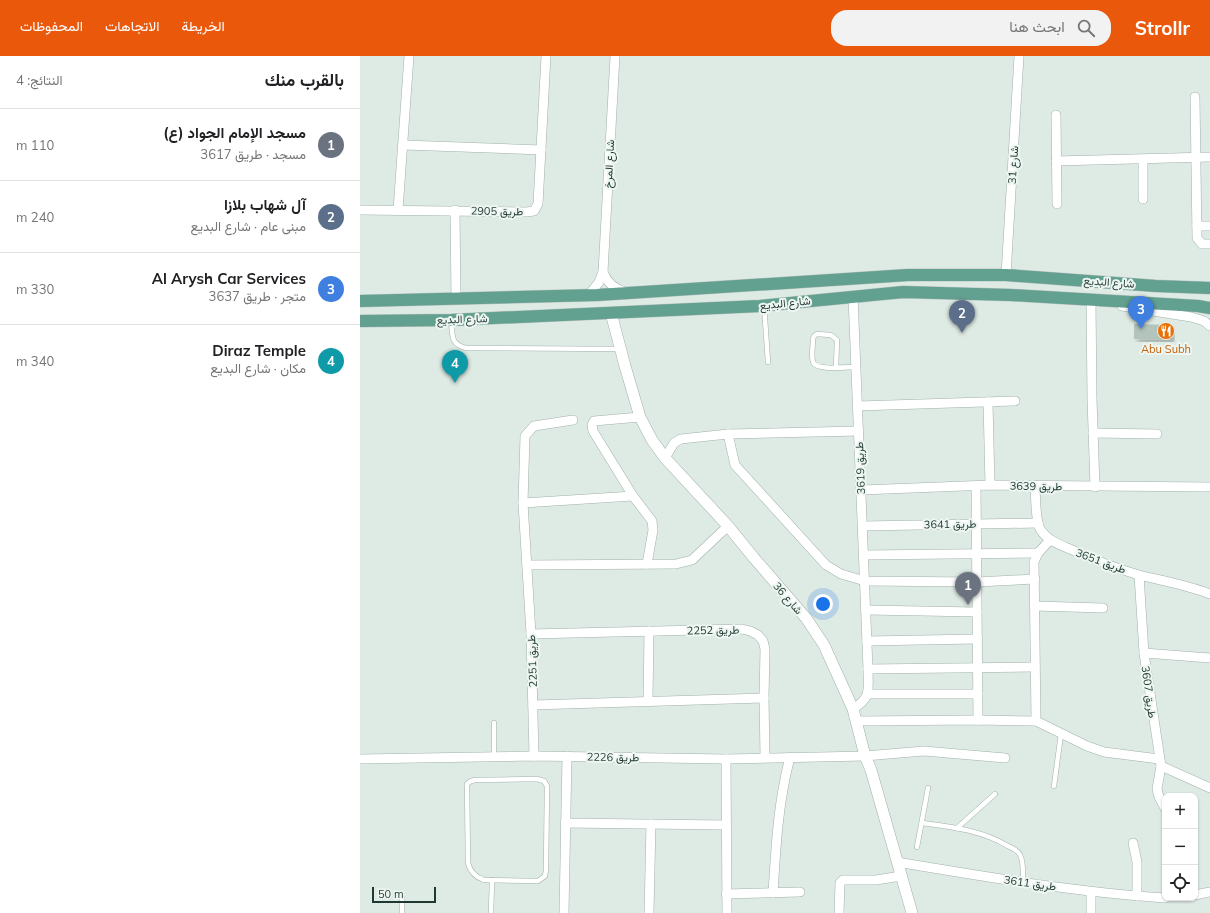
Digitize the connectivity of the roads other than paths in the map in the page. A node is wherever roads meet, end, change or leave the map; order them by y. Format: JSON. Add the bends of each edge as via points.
{"nodes":[{"id":1,"x":409,"y":56,"type":"edge"},
{"id":2,"x":546,"y":56,"type":"edge"},
{"id":3,"x":615,"y":56,"type":"edge"},
{"id":4,"x":1019,"y":56,"type":"edge"},
{"id":5,"x":1195,"y":97,"type":"dead end"},
{"id":6,"x":1056,"y":115,"type":"dead end"},
{"id":7,"x":404,"y":145,"type":"junction"},
{"id":8,"x":541,"y":150,"type":"junction"},
{"id":9,"x":1196,"y":157,"type":"junction"},
{"id":10,"x":1210,"y":157,"type":"edge"},
{"id":11,"x":1143,"y":159,"type":"junction"},
{"id":12,"x":1056,"y":161,"type":"junction"},
{"id":13,"x":1144,"y":199,"type":"dead end"},
{"id":14,"x":1056,"y":204,"type":"dead end"},
{"id":15,"x":360,"y":210,"type":"edge"},
{"id":16,"x":398,"y":210,"type":"junction"},
{"id":17,"x":455,"y":210,"type":"junction"},
{"id":18,"x":1196,"y":226,"type":"junction"},
{"id":19,"x":1210,"y":226,"type":"edge"},
{"id":20,"x":1210,"y":244,"type":"edge"},
{"id":21,"x":603,"y":272,"type":"junction"},
{"id":22,"x":1006,"y":275,"type":"junction"},
{"id":23,"x":1210,"y":288,"type":"edge"},
{"id":24,"x":630,"y":292,"type":"junction"},
{"id":25,"x":589,"y":295,"type":"junction"},
{"id":26,"x":853,"y":296,"type":"junction"},
{"id":27,"x":456,"y":298,"type":"junction"},
{"id":28,"x":360,"y":301,"type":"edge"},
{"id":29,"x":1091,"y":301,"type":"junction"},
{"id":30,"x":764,"y":305,"type":"junction"},
{"id":31,"x":1210,"y":308,"type":"edge"},
{"id":32,"x":611,"y":313,"type":"junction"},
{"id":33,"x":451,"y":320,"type":"junction"},
{"id":34,"x":360,"y":321,"type":"edge"},
{"id":35,"x":1207,"y":323,"type":"edge"},
{"id":36,"x":620,"y":349,"type":"junction"},
{"id":37,"x":768,"y":362,"type":"dead end"},
{"id":38,"x":856,"y":367,"type":"junction"},
{"id":39,"x":836,"y":368,"type":"junction"},
{"id":40,"x":1015,"y":401,"type":"dead end"},
{"id":41,"x":988,"y":402,"type":"junction"},
{"id":42,"x":858,"y":406,"type":"junction"},
{"id":43,"x":640,"y":417,"type":"junction"},
{"id":44,"x":573,"y":420,"type":"dead end"},
{"id":45,"x":859,"y":431,"type":"junction"},
{"id":46,"x":1093,"y":433,"type":"junction"},
{"id":47,"x":728,"y":434,"type":"junction"},
{"id":48,"x":1157,"y":434,"type":"dead end"},
{"id":49,"x":665,"y":458,"type":"junction"},
{"id":50,"x":990,"y":485,"type":"junction"},
{"id":51,"x":976,"y":486,"type":"junction"},
{"id":52,"x":1035,"y":486,"type":"junction"},
{"id":53,"x":1095,"y":487,"type":"junction"},
{"id":54,"x":1210,"y":487,"type":"edge"},
{"id":55,"x":861,"y":490,"type":"junction"},
{"id":56,"x":633,"y":496,"type":"junction"},
{"id":57,"x":523,"y":503,"type":"junction"},
{"id":58,"x":977,"y":523,"type":"junction"},
{"id":59,"x":1038,"y":523,"type":"junction"},
{"id":60,"x":728,"y":526,"type":"junction"},
{"id":61,"x":862,"y":526,"type":"junction"},
{"id":62,"x":1050,"y":540,"type":"junction"},
{"id":63,"x":1038,"y":552,"type":"junction"},
{"id":64,"x":977,"y":553,"type":"junction"},
{"id":65,"x":864,"y":554,"type":"junction"},
{"id":66,"x":647,"y":564,"type":"junction"},
{"id":67,"x":527,"y":565,"type":"junction"},
{"id":68,"x":1139,"y":575,"type":"junction"},
{"id":69,"x":1035,"y":579,"type":"junction"},
{"id":70,"x":865,"y":581,"type":"junction"},
{"id":71,"x":977,"y":582,"type":"junction"},
{"id":72,"x":1210,"y":594,"type":"edge"},
{"id":73,"x":1035,"y":606,"type":"junction"},
{"id":74,"x":1103,"y":608,"type":"dead end"},
{"id":75,"x":866,"y":610,"type":"junction"},
{"id":76,"x":977,"y":612,"type":"junction"},
{"id":77,"x":649,"y":630,"type":"junction"},
{"id":78,"x":531,"y":634,"type":"junction"},
{"id":79,"x":978,"y":639,"type":"junction"},
{"id":80,"x":867,"y":641,"type":"junction"},
{"id":81,"x":1144,"y":654,"type":"junction"},
{"id":82,"x":1210,"y":658,"type":"edge"},
{"id":83,"x":978,"y":667,"type":"junction"},
{"id":84,"x":1035,"y":667,"type":"junction"},
{"id":85,"x":868,"y":669,"type":"junction"},
{"id":86,"x":868,"y":694,"type":"junction"},
{"id":87,"x":978,"y":694,"type":"junction"},
{"id":88,"x":764,"y":698,"type":"junction"},
{"id":89,"x":648,"y":701,"type":"junction"},
{"id":90,"x":533,"y":704,"type":"junction"},
{"id":91,"x":853,"y":709,"type":"junction"},
{"id":92,"x":978,"y":720,"type":"junction"},
{"id":93,"x":857,"y":721,"type":"junction"},
{"id":94,"x":1036,"y":721,"type":"junction"},
{"id":95,"x":494,"y":724,"type":"dead end"},
{"id":96,"x":1061,"y":734,"type":"junction"},
{"id":97,"x":534,"y":756,"type":"junction"},
{"id":98,"x":567,"y":756,"type":"junction"},
{"id":99,"x":865,"y":756,"type":"junction"},
{"id":100,"x":494,"y":757,"type":"junction"},
{"id":101,"x":765,"y":757,"type":"junction"},
{"id":102,"x":790,"y":757,"type":"junction"},
{"id":103,"x":1005,"y":758,"type":"dead end"},
{"id":104,"x":360,"y":759,"type":"edge"},
{"id":105,"x":726,"y":759,"type":"junction"},
{"id":106,"x":1160,"y":762,"type":"junction"},
{"id":107,"x":1054,"y":786,"type":"dead end"},
{"id":108,"x":928,"y":788,"type":"dead end"},
{"id":109,"x":1210,"y":788,"type":"edge"},
{"id":110,"x":995,"y":794,"type":"dead end"},
{"id":111,"x":1162,"y":803,"type":"edge"},
{"id":112,"x":565,"y":823,"type":"junction"},
{"id":113,"x":922,"y":823,"type":"junction"},
{"id":114,"x":651,"y":824,"type":"junction"},
{"id":115,"x":726,"y":825,"type":"junction"},
{"id":116,"x":957,"y":828,"type":"junction"},
{"id":117,"x":1133,"y":843,"type":"dead end"},
{"id":118,"x":918,"y":847,"type":"dead end"},
{"id":119,"x":896,"y":862,"type":"junction"},
{"id":120,"x":901,"y":876,"type":"junction"},
{"id":121,"x":492,"y":880,"type":"junction"},
{"id":122,"x":1023,"y":883,"type":"junction"},
{"id":123,"x":800,"y":892,"type":"dead end"},
{"id":124,"x":1091,"y":892,"type":"junction"},
{"id":125,"x":1210,"y":892,"type":"edge"},
{"id":126,"x":773,"y":893,"type":"junction"},
{"id":127,"x":726,"y":894,"type":"junction"},
{"id":128,"x":1198,"y":894,"type":"edge"},
{"id":129,"x":1137,"y":896,"type":"junction"},
{"id":130,"x":402,"y":898,"type":"dead end"},
{"id":131,"x":1162,"y":898,"type":"edge"},
{"id":132,"x":402,"y":913,"type":"edge"},
{"id":133,"x":491,"y":913,"type":"edge"},
{"id":134,"x":564,"y":913,"type":"edge"},
{"id":135,"x":649,"y":913,"type":"edge"},
{"id":136,"x":727,"y":913,"type":"edge"},
{"id":137,"x":839,"y":913,"type":"edge"},
{"id":138,"x":912,"y":913,"type":"edge"},
{"id":139,"x":1090,"y":913,"type":"edge"}],
"edges":[{"from":1,"to":7,"type":"street"},
{"from":2,"to":8,"type":"street","name":"طريق 2905"},
{"from":3,"to":21,"type":"street","name":"شارع المرخ"},
{"from":4,"to":22,"type":"street","name":"شارع 31"},
{"from":5,"to":9,"type":"street"},
{"from":6,"to":12,"type":"street"},
{"from":7,"to":8,"type":"street"},
{"from":7,"to":16,"type":"street"},
{"from":8,"to":17,"type":"street","name":"طريق 2905","via":[[538,204],[534,211]]},
{"from":9,"to":10,"type":"street"},
{"from":9,"to":11,"type":"street"},
{"from":9,"to":18,"type":"street"},
{"from":11,"to":12,"type":"street"},
{"from":11,"to":13,"type":"street"},
{"from":12,"to":14,"type":"street"},
{"from":15,"to":16,"type":"street","name":"طريق 2905"},
{"from":16,"to":17,"type":"street","name":"طريق 2905"},
{"from":17,"to":27,"type":"street"},
{"from":18,"to":19,"type":"street"},
{"from":18,"to":20,"type":"street","via":[[1198,240],[1202,244]]},
{"from":21,"to":24,"type":"street","via":[[611,285]]},
{"from":21,"to":25,"type":"street","name":"شارع المرخ"},
{"from":22,"to":23,"type":"main road","name":"شارع البديع"},
{"from":22,"to":24,"type":"main road","name":"شارع البديع","via":[[908,275]]},
{"from":24,"to":25,"type":"main road","name":"شارع البديع"},
{"from":25,"to":27,"type":"main road","name":"شارع البديع"},
{"from":26,"to":29,"type":"main road","name":"شارع البديع","via":[[903,292],[1011,295]]},
{"from":26,"to":30,"type":"main road","name":"شارع البديع"},
{"from":26,"to":38,"type":"street","name":"طريق 3619"},
{"from":27,"to":28,"type":"main road","name":"شارع البديع"},
{"from":29,"to":31,"type":"main road","name":"شارع البديع"},
{"from":29,"to":35,"type":"street","via":[[1191,317]]},
{"from":29,"to":46,"type":"street"},
{"from":30,"to":32,"type":"main road","name":"شارع البديع"},
{"from":30,"to":37,"type":"lane"},
{"from":32,"to":33,"type":"main road","name":"شارع البديع"},
{"from":32,"to":36,"type":"street","name":"شارع 36"},
{"from":33,"to":34,"type":"main road","name":"شارع البديع"},
{"from":33,"to":36,"type":"lane","via":[[453,340],[458,346],[466,348]]},
{"from":36,"to":43,"type":"street","name":"شارع 36"},
{"from":38,"to":39,"type":"lane"},
{"from":38,"to":42,"type":"street","name":"طريق 3619"},
{"from":39,"to":39,"type":"lane","via":[[819,368],[813,362],[814,336],[831,335],[837,340]]},
{"from":40,"to":41,"type":"street"},
{"from":41,"to":42,"type":"street"},
{"from":41,"to":50,"type":"street"},
{"from":42,"to":45,"type":"street","name":"طريق 3619"},
{"from":43,"to":49,"type":"street","name":"شارع 36"},
{"from":43,"to":56,"type":"street","via":[[594,421],[592,425],[593,431]]},
{"from":44,"to":57,"type":"street","name":"طريق 2251","via":[[534,426],[525,436]]},
{"from":45,"to":47,"type":"street"},
{"from":45,"to":55,"type":"street","name":"طريق 3619"},
{"from":46,"to":48,"type":"street"},
{"from":46,"to":53,"type":"street"},
{"from":47,"to":49,"type":"street","via":[[681,439],[674,443]]},
{"from":47,"to":70,"type":"street","via":[[735,465],[826,565],[842,574]]},
{"from":49,"to":60,"type":"street","name":"شارع 36"},
{"from":50,"to":51,"type":"street","name":"طريق 3639"},
{"from":50,"to":52,"type":"street","name":"طريق 3639"},
{"from":51,"to":55,"type":"street","name":"طريق 3639"},
{"from":51,"to":58,"type":"street"},
{"from":52,"to":53,"type":"street","name":"طريق 3639"},
{"from":52,"to":59,"type":"street","name":"طريق 3651"},
{"from":53,"to":54,"type":"street","name":"طريق 3639"},
{"from":55,"to":61,"type":"street","name":"طريق 3619"},
{"from":56,"to":57,"type":"street"},
{"from":56,"to":66,"type":"street","via":[[652,521],[653,530]]},
{"from":57,"to":67,"type":"street","name":"طريق 2251"},
{"from":58,"to":59,"type":"street","name":"طريق 3641"},
{"from":58,"to":61,"type":"street","name":"طريق 3641"},
{"from":58,"to":64,"type":"street"},
{"from":59,"to":62,"type":"street","name":"طريق 3651"},
{"from":60,"to":66,"type":"street","via":[[692,560],[676,564]]},
{"from":60,"to":91,"type":"street","name":"شارع 36","via":[[806,618],[824,645]]},
{"from":61,"to":65,"type":"street","name":"طريق 3619"},
{"from":62,"to":63,"type":"street"},
{"from":62,"to":68,"type":"street","name":"طريق 3651","via":[[1082,555]]},
{"from":63,"to":64,"type":"street"},
{"from":63,"to":69,"type":"street","via":[[1034,562]]},
{"from":64,"to":65,"type":"street"},
{"from":64,"to":71,"type":"street"},
{"from":65,"to":70,"type":"street","name":"طريق 3619"},
{"from":66,"to":67,"type":"street"},
{"from":67,"to":78,"type":"street","name":"طريق 2251"},
{"from":68,"to":72,"type":"street","name":"طريق 3651"},
{"from":68,"to":81,"type":"street","name":"طريق 3607"},
{"from":69,"to":71,"type":"street"},
{"from":69,"to":73,"type":"street"},
{"from":70,"to":71,"type":"street"},
{"from":70,"to":75,"type":"street","name":"طريق 3619"},
{"from":71,"to":76,"type":"street"},
{"from":73,"to":74,"type":"street"},
{"from":73,"to":84,"type":"street"},
{"from":75,"to":76,"type":"street"},
{"from":75,"to":80,"type":"street","name":"طريق 3619"},
{"from":76,"to":79,"type":"street"},
{"from":77,"to":78,"type":"street","name":"طريق 2252"},
{"from":77,"to":88,"type":"street","name":"طريق 2252","via":[[742,629],[754,632],[761,638],[765,649]]},
{"from":77,"to":89,"type":"street"},
{"from":78,"to":90,"type":"street","name":"طريق 2251"},
{"from":79,"to":80,"type":"street"},
{"from":79,"to":83,"type":"street"},
{"from":80,"to":85,"type":"street","name":"طريق 3619"},
{"from":81,"to":82,"type":"street"},
{"from":81,"to":106,"type":"street","name":"طريق 3607"},
{"from":83,"to":84,"type":"street"},
{"from":83,"to":85,"type":"street"},
{"from":83,"to":87,"type":"street"},
{"from":84,"to":94,"type":"street"},
{"from":85,"to":86,"type":"street","name":"طريق 3619"},
{"from":86,"to":87,"type":"street"},
{"from":86,"to":91,"type":"street","via":[[862,703]]},
{"from":87,"to":92,"type":"street"},
{"from":88,"to":89,"type":"street"},
{"from":88,"to":101,"type":"street","name":"طريق 2252"},
{"from":89,"to":90,"type":"street"},
{"from":90,"to":97,"type":"street","name":"طريق 2251"},
{"from":91,"to":93,"type":"street","name":"شارع 36"},
{"from":92,"to":93,"type":"street"},
{"from":92,"to":94,"type":"street"},
{"from":93,"to":99,"type":"street","name":"شارع 36"},
{"from":94,"to":96,"type":"street"},
{"from":95,"to":100,"type":"lane"},
{"from":96,"to":106,"type":"street","via":[[1104,752]]},
{"from":96,"to":107,"type":"lane"},
{"from":97,"to":98,"type":"street","name":"طريق 2226"},
{"from":97,"to":100,"type":"street","name":"طريق 2226"},
{"from":98,"to":105,"type":"street","name":"طريق 2226"},
{"from":98,"to":112,"type":"street"},
{"from":99,"to":102,"type":"street","name":"طريق 2226"},
{"from":99,"to":103,"type":"street","name":"طريق 2226","via":[[924,751]]},
{"from":99,"to":119,"type":"street","name":"شارع 36"},
{"from":100,"to":104,"type":"street","name":"طريق 2226"},
{"from":101,"to":102,"type":"street","name":"طريق 2226"},
{"from":101,"to":105,"type":"street","name":"طريق 2226"},
{"from":102,"to":126,"type":"street","via":[[778,814]]},
{"from":105,"to":115,"type":"street"},
{"from":106,"to":109,"type":"street"},
{"from":106,"to":111,"type":"street","name":"طريق 3607","via":[[1157,789]]},
{"from":108,"to":113,"type":"lane"},
{"from":110,"to":116,"type":"lane"},
{"from":112,"to":114,"type":"street"},
{"from":112,"to":134,"type":"street"},
{"from":113,"to":116,"type":"lane"},
{"from":113,"to":118,"type":"lane"},
{"from":114,"to":115,"type":"street"},
{"from":114,"to":135,"type":"street"},
{"from":115,"to":127,"type":"street"},
{"from":116,"to":122,"type":"lane","via":[[982,833],[1016,850],[1021,858]]},
{"from":117,"to":129,"type":"street","via":[[1137,862]]},
{"from":119,"to":120,"type":"street","name":"شارع 36"},
{"from":119,"to":122,"type":"street","name":"طريق 3611"},
{"from":120,"to":137,"type":"street","via":[[881,880],[843,880],[840,886]]},
{"from":120,"to":138,"type":"street","name":"شارع 36"},
{"from":121,"to":121,"type":"lane","via":[[484,880],[475,875],[469,867],[467,784],[476,780],[542,779],[547,788],[545,876],[538,881]]},
{"from":121,"to":133,"type":"lane"},
{"from":122,"to":124,"type":"street","name":"طريق 3611"},
{"from":123,"to":126,"type":"street"},
{"from":124,"to":129,"type":"street","name":"طريق 3611"},
{"from":124,"to":139,"type":"street"},
{"from":125,"to":128,"type":"street"},
{"from":126,"to":127,"type":"street"},
{"from":127,"to":136,"type":"street"},
{"from":129,"to":131,"type":"street","name":"طريق 3611"},
{"from":130,"to":132,"type":"lane"}]}
